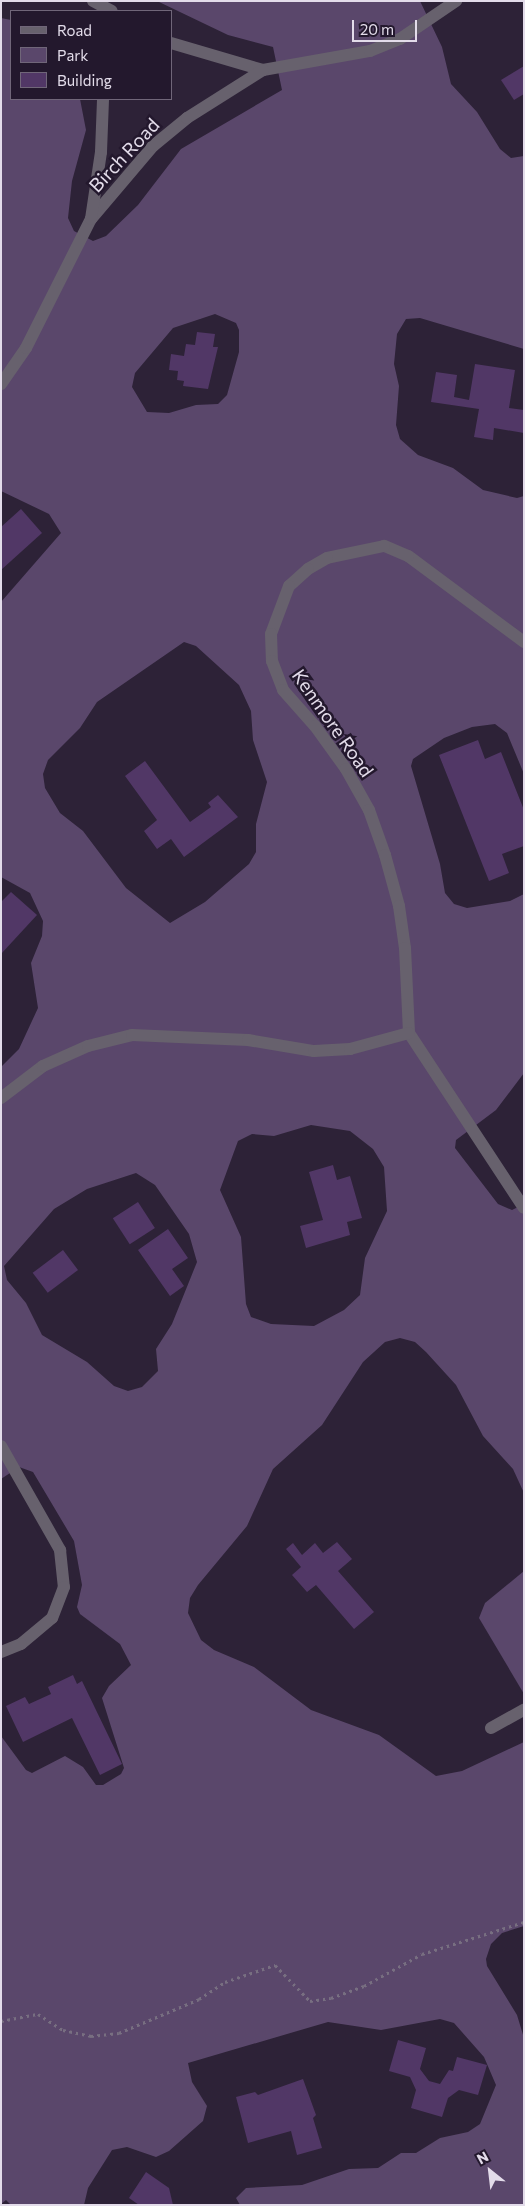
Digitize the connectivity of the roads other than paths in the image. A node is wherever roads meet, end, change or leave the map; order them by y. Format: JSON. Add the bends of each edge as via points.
{"nodes":[{"id":1,"x":456,"y":1,"type":"edge"},
{"id":2,"x":94,"y":6,"type":"edge"},
{"id":3,"x":108,"y":10,"type":"edge"},
{"id":4,"x":172,"y":43,"type":"edge"},
{"id":5,"x":263,"y":70,"type":"junction"},
{"id":6,"x":103,"y":100,"type":"edge"},
{"id":7,"x":91,"y":219,"type":"junction"},
{"id":8,"x":1,"y":384,"type":"edge"},
{"id":9,"x":524,"y":642,"type":"edge"},
{"id":10,"x":409,"y":1034,"type":"junction"},
{"id":11,"x":1,"y":1098,"type":"edge"},
{"id":12,"x":524,"y":1208,"type":"edge"},
{"id":13,"x":1,"y":1446,"type":"edge"},
{"id":14,"x":1,"y":1652,"type":"edge"},
{"id":15,"x":524,"y":1710,"type":"edge"},
{"id":16,"x":491,"y":1728,"type":"dead end"}],
"edges":[{"from":1,"to":5,"type":"street","via":[[400,38],[370,50]]},
{"from":2,"to":3,"type":"street"},
{"from":4,"to":5,"type":"street"},
{"from":5,"to":7,"type":"street","name":"Birch Road","via":[[187,118],[153,146]]},
{"from":6,"to":7,"type":"street","name":"Birch Road"},
{"from":7,"to":8,"type":"street","name":"Birch Road","via":[[52,300]]},
{"from":9,"to":10,"type":"street","name":"Kenmore Road","via":[[408,556],[384,546],[327,558],[308,568],[289,586],[277,610],[271,634],[272,661],[283,690],[346,769],[369,810],[385,855],[399,906],[405,948]]},
{"from":10,"to":11,"type":"street","via":[[350,1049],[314,1051],[248,1040],[132,1035],[88,1046],[43,1066]]},
{"from":10,"to":12,"type":"street"},
{"from":13,"to":14,"type":"street","via":[[60,1550],[64,1587],[52,1618],[21,1644]]},
{"from":15,"to":16,"type":"street"}]}
